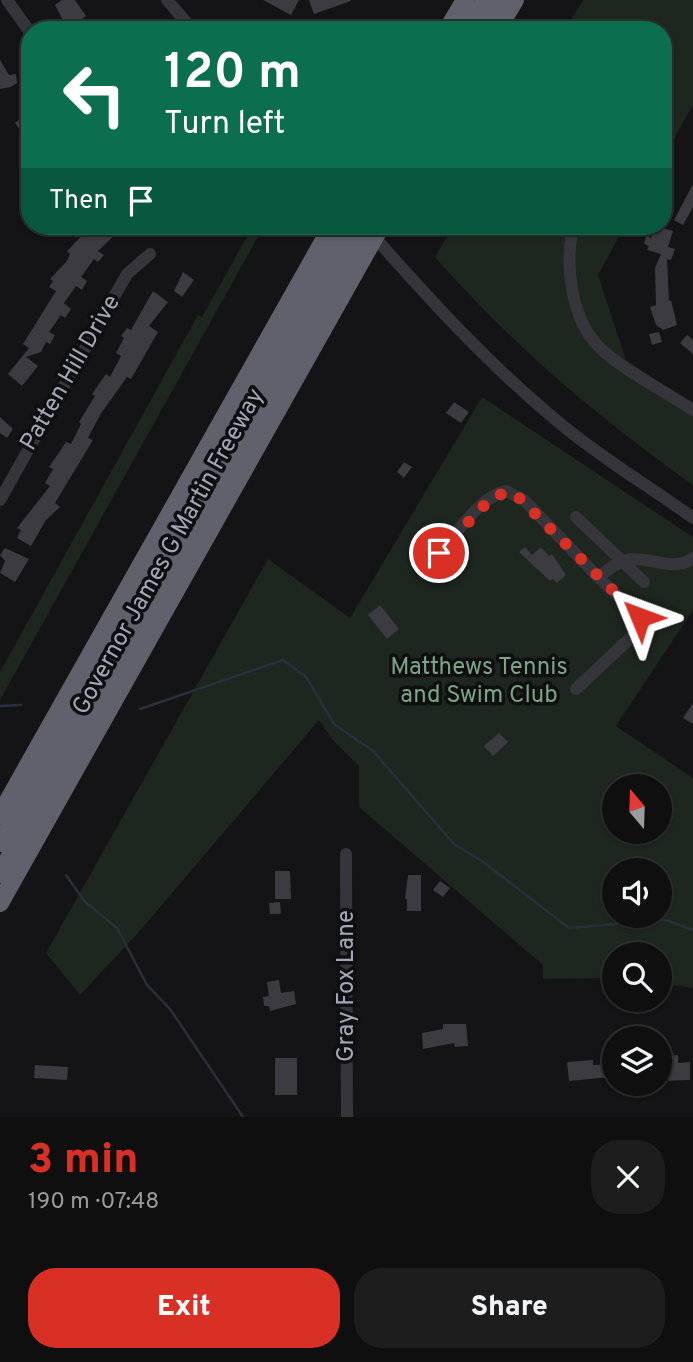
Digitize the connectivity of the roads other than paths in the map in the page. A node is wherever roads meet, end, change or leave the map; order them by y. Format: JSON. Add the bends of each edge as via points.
{"nodes":[{"id":1,"x":7,"y":0,"type":"edge"},
{"id":2,"x":167,"y":0,"type":"edge"},
{"id":3,"x":465,"y":0,"type":"edge"},
{"id":4,"x":485,"y":0,"type":"edge"},
{"id":5,"x":499,"y":0,"type":"edge"},
{"id":6,"x":515,"y":0,"type":"edge"},
{"id":7,"x":22,"y":21,"type":"edge"},
{"id":8,"x":185,"y":21,"type":"edge"},
{"id":9,"x":452,"y":21,"type":"edge"},
{"id":10,"x":472,"y":21,"type":"edge"},
{"id":11,"x":486,"y":21,"type":"edge"},
{"id":12,"x":502,"y":21,"type":"edge"},
{"id":13,"x":327,"y":235,"type":"edge"},
{"id":14,"x":345,"y":235,"type":"edge"},
{"id":15,"x":359,"y":235,"type":"edge"},
{"id":16,"x":368,"y":235,"type":"edge"},
{"id":17,"x":372,"y":235,"type":"edge"},
{"id":18,"x":376,"y":235,"type":"edge"},
{"id":19,"x":572,"y":235,"type":"edge"},
{"id":20,"x":150,"y":254,"type":"dead end"},
{"id":21,"x":325,"y":295,"type":"junction"},
{"id":22,"x":693,"y":410,"type":"edge"},
{"id":23,"x":6,"y":476,"type":"edge"},
{"id":24,"x":0,"y":500,"type":"edge"},
{"id":25,"x":170,"y":510,"type":"junction"},
{"id":26,"x":576,"y":517,"type":"dead end"},
{"id":27,"x":693,"y":518,"type":"edge"},
{"id":28,"x":439,"y":553,"type":"dead end"},
{"id":29,"x":693,"y":558,"type":"edge"},
{"id":30,"x":621,"y":562,"type":"junction"},
{"id":31,"x":598,"y":577,"type":"junction"},
{"id":32,"x":644,"y":582,"type":"dead end"},
{"id":33,"x":131,"y":613,"type":"junction"},
{"id":34,"x":576,"y":689,"type":"dead end"},
{"id":35,"x":0,"y":815,"type":"edge"},
{"id":36,"x":0,"y":843,"type":"edge"},
{"id":37,"x":346,"y":854,"type":"dead end"},
{"id":38,"x":0,"y":874,"type":"edge"},
{"id":39,"x":0,"y":903,"type":"edge"},
{"id":40,"x":347,"y":1117,"type":"edge"}],
"edges":[{"from":1,"to":7,"type":"street"},
{"from":2,"to":8,"type":"street"},
{"from":3,"to":9,"type":"highway"},
{"from":4,"to":10,"type":"highway"},
{"from":5,"to":11,"type":"highway"},
{"from":6,"to":12,"type":"highway"},
{"from":13,"to":25,"type":"highway","name":"Governor James G Martin Freeway"},
{"from":14,"to":33,"type":"highway"},
{"from":15,"to":21,"type":"highway"},
{"from":16,"to":21,"type":"highway"},
{"from":17,"to":27,"type":"street","via":[[478,351],[523,393]]},
{"from":18,"to":39,"type":"highway","name":"Governor James G Martin Freeway"},
{"from":19,"to":22,"type":"street","via":[[569,279],[590,336],[611,357]]},
{"from":20,"to":23,"type":"street","name":"Patten Hill Drive","via":[[127,274]]},
{"from":21,"to":38,"type":"highway"},
{"from":23,"to":24,"type":"street","name":"Patten Hill Drive"},
{"from":25,"to":33,"type":"highway"},
{"from":25,"to":35,"type":"highway","name":"Governor James G Martin Freeway"},
{"from":26,"to":30,"type":"street"},
{"from":28,"to":31,"type":"street","via":[[493,496],[513,492]]},
{"from":29,"to":30,"type":"street","via":[[676,565],[632,559]]},
{"from":30,"to":31,"type":"street"},
{"from":30,"to":32,"type":"street"},
{"from":31,"to":34,"type":"street","via":[[640,617],[640,628]]},
{"from":33,"to":36,"type":"highway"},
{"from":37,"to":40,"type":"street","name":"Gray Fox Lane"}]}
